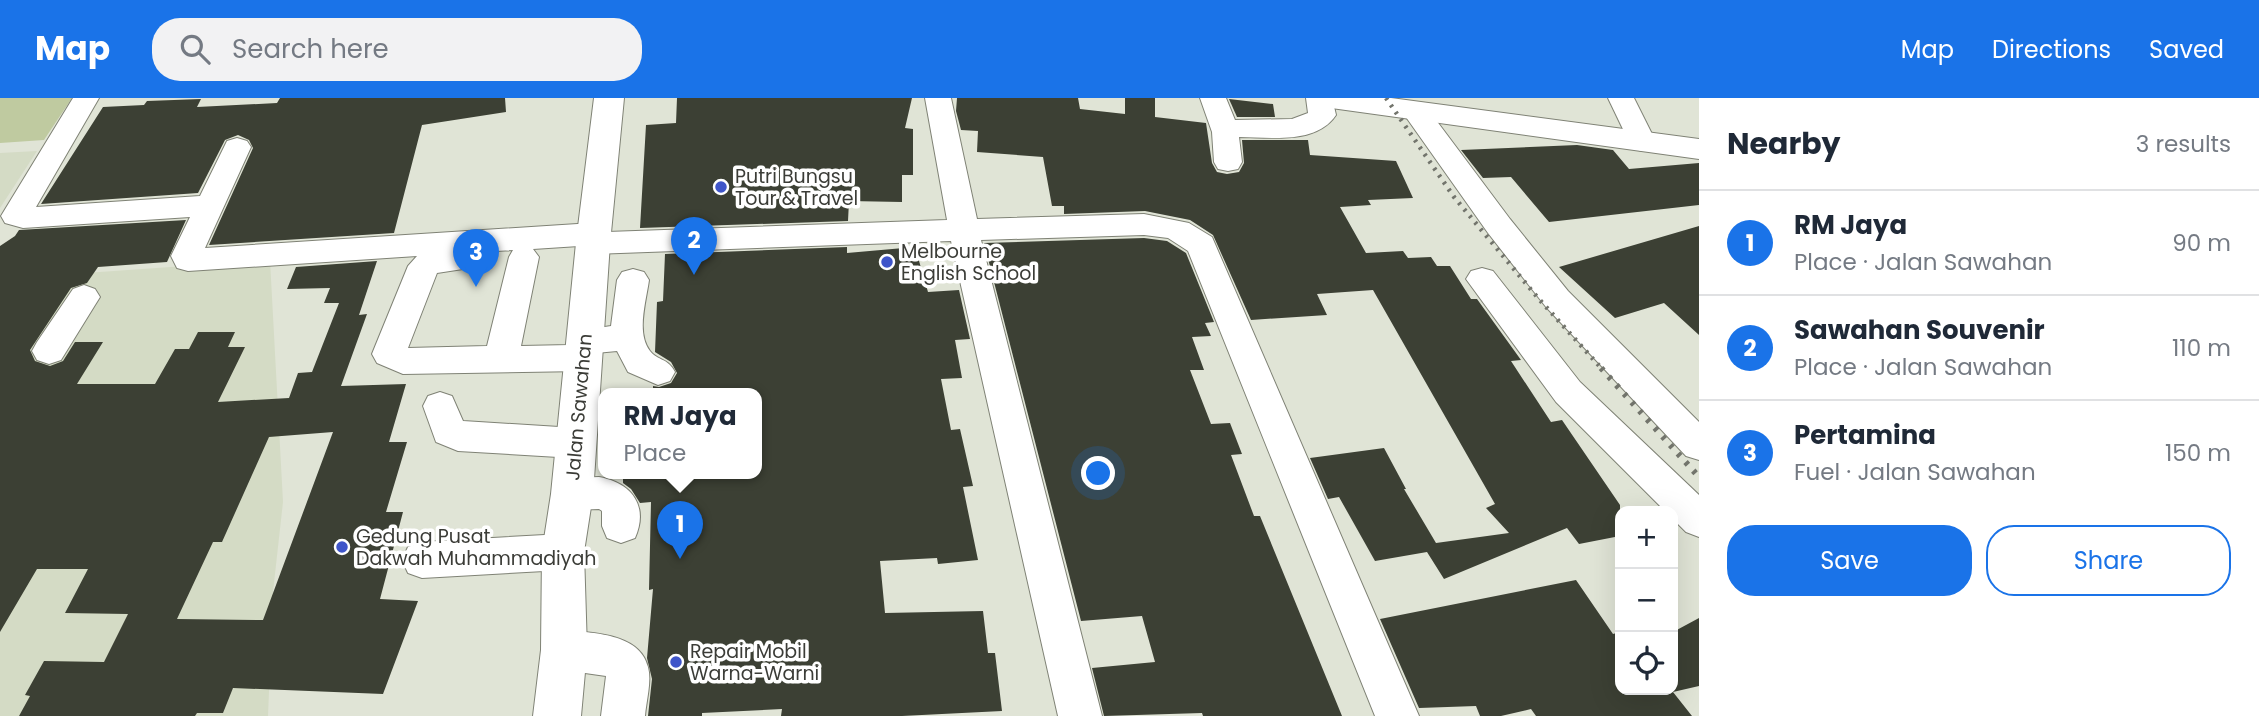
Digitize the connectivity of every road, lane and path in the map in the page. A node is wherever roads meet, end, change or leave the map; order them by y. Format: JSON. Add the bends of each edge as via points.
{"nodes":[{"id":1,"x":86,"y":98,"type":"edge"},
{"id":2,"x":608,"y":98,"type":"edge"},
{"id":3,"x":938,"y":98,"type":"edge"},
{"id":4,"x":1213,"y":98,"type":"edge"},
{"id":5,"x":1321,"y":98,"type":"edge"},
{"id":6,"x":1621,"y":98,"type":"edge"},
{"id":7,"x":1426,"y":107,"type":"edge"},
{"id":8,"x":1226,"y":130,"type":"junction"},
{"id":9,"x":1642,"y":142,"type":"junction"},
{"id":10,"x":237,"y":147,"type":"dead end"},
{"id":11,"x":1699,"y":149,"type":"edge"},
{"id":12,"x":1228,"y":162,"type":"dead end"},
{"id":13,"x":210,"y":205,"type":"junction"},
{"id":14,"x":964,"y":231,"type":"junction"},
{"id":15,"x":593,"y":243,"type":"junction"},
{"id":16,"x":524,"y":257,"type":"junction"},
{"id":17,"x":1482,"y":279,"type":"dead end"},
{"id":18,"x":633,"y":281,"type":"dead end"},
{"id":19,"x":84,"y":297,"type":"dead end"},
{"id":20,"x":626,"y":338,"type":"junction"},
{"id":21,"x":583,"y":349,"type":"junction"},
{"id":22,"x":49,"y":351,"type":"dead end"},
{"id":23,"x":501,"y":359,"type":"junction"},
{"id":24,"x":658,"y":372,"type":"dead end"},
{"id":25,"x":440,"y":406,"type":"dead end"},
{"id":26,"x":575,"y":443,"type":"junction"},
{"id":27,"x":1699,"y":444,"type":"edge"},
{"id":28,"x":572,"y":494,"type":"junction"},
{"id":29,"x":1699,"y":520,"type":"edge"},
{"id":30,"x":621,"y":526,"type":"dead end"},
{"id":31,"x":563,"y":552,"type":"junction"},
{"id":32,"x":422,"y":560,"type":"dead end"},
{"id":33,"x":564,"y":650,"type":"junction"},
{"id":34,"x":557,"y":716,"type":"edge"},
{"id":35,"x":622,"y":716,"type":"edge"},
{"id":36,"x":1080,"y":716,"type":"edge"},
{"id":37,"x":1397,"y":716,"type":"edge"}],
"edges":[{"from":1,"to":13,"type":"street","via":[[16,216]]},
{"from":2,"to":15,"type":"main road","name":"Jalan Sawahan"},
{"from":3,"to":14,"type":"street"},
{"from":4,"to":8,"type":"street"},
{"from":5,"to":7,"type":"main road"},
{"from":5,"to":8,"type":"street","via":[[1322,115],[1313,123]]},
{"from":6,"to":9,"type":"street"},
{"from":7,"to":9,"type":"main road"},
{"from":7,"to":27,"type":"street","via":[[1499,226],[1557,299]]},
{"from":8,"to":12,"type":"street"},
{"from":9,"to":11,"type":"main road"},
{"from":10,"to":13,"type":"street"},
{"from":13,"to":15,"type":"street","via":[[188,260]]},
{"from":14,"to":15,"type":"street"},
{"from":14,"to":36,"type":"street"},
{"from":14,"to":37,"type":"street","via":[[1147,225],[1177,229],[1201,245]]},
{"from":15,"to":16,"type":"street"},
{"from":15,"to":21,"type":"main road","name":"Jalan Sawahan"},
{"from":16,"to":23,"type":"street"},
{"from":16,"to":23,"type":"street","via":[[435,261],[424,267],[389,354],[403,361]]},
{"from":17,"to":29,"type":"street","via":[[1568,392]]},
{"from":18,"to":20,"type":"street"},
{"from":19,"to":22,"type":"street"},
{"from":20,"to":21,"type":"street"},
{"from":20,"to":24,"type":"street","via":[[640,363]]},
{"from":21,"to":23,"type":"street"},
{"from":21,"to":26,"type":"main road","name":"Jalan Sawahan"},
{"from":25,"to":26,"type":"street","via":[[449,432],[458,436]]},
{"from":26,"to":28,"type":"main road","name":"Jalan Sawahan"},
{"from":28,"to":30,"type":"street","via":[[611,496],[621,506]]},
{"from":28,"to":31,"type":"main road","name":"Jalan Sawahan"},
{"from":31,"to":32,"type":"street"},
{"from":31,"to":33,"type":"main road","name":"Jalan Sawahan"},
{"from":33,"to":34,"type":"main road","name":"Jalan Sawahan"},
{"from":33,"to":35,"type":"street","via":[[610,656],[623,663],[628,669]]}]}
